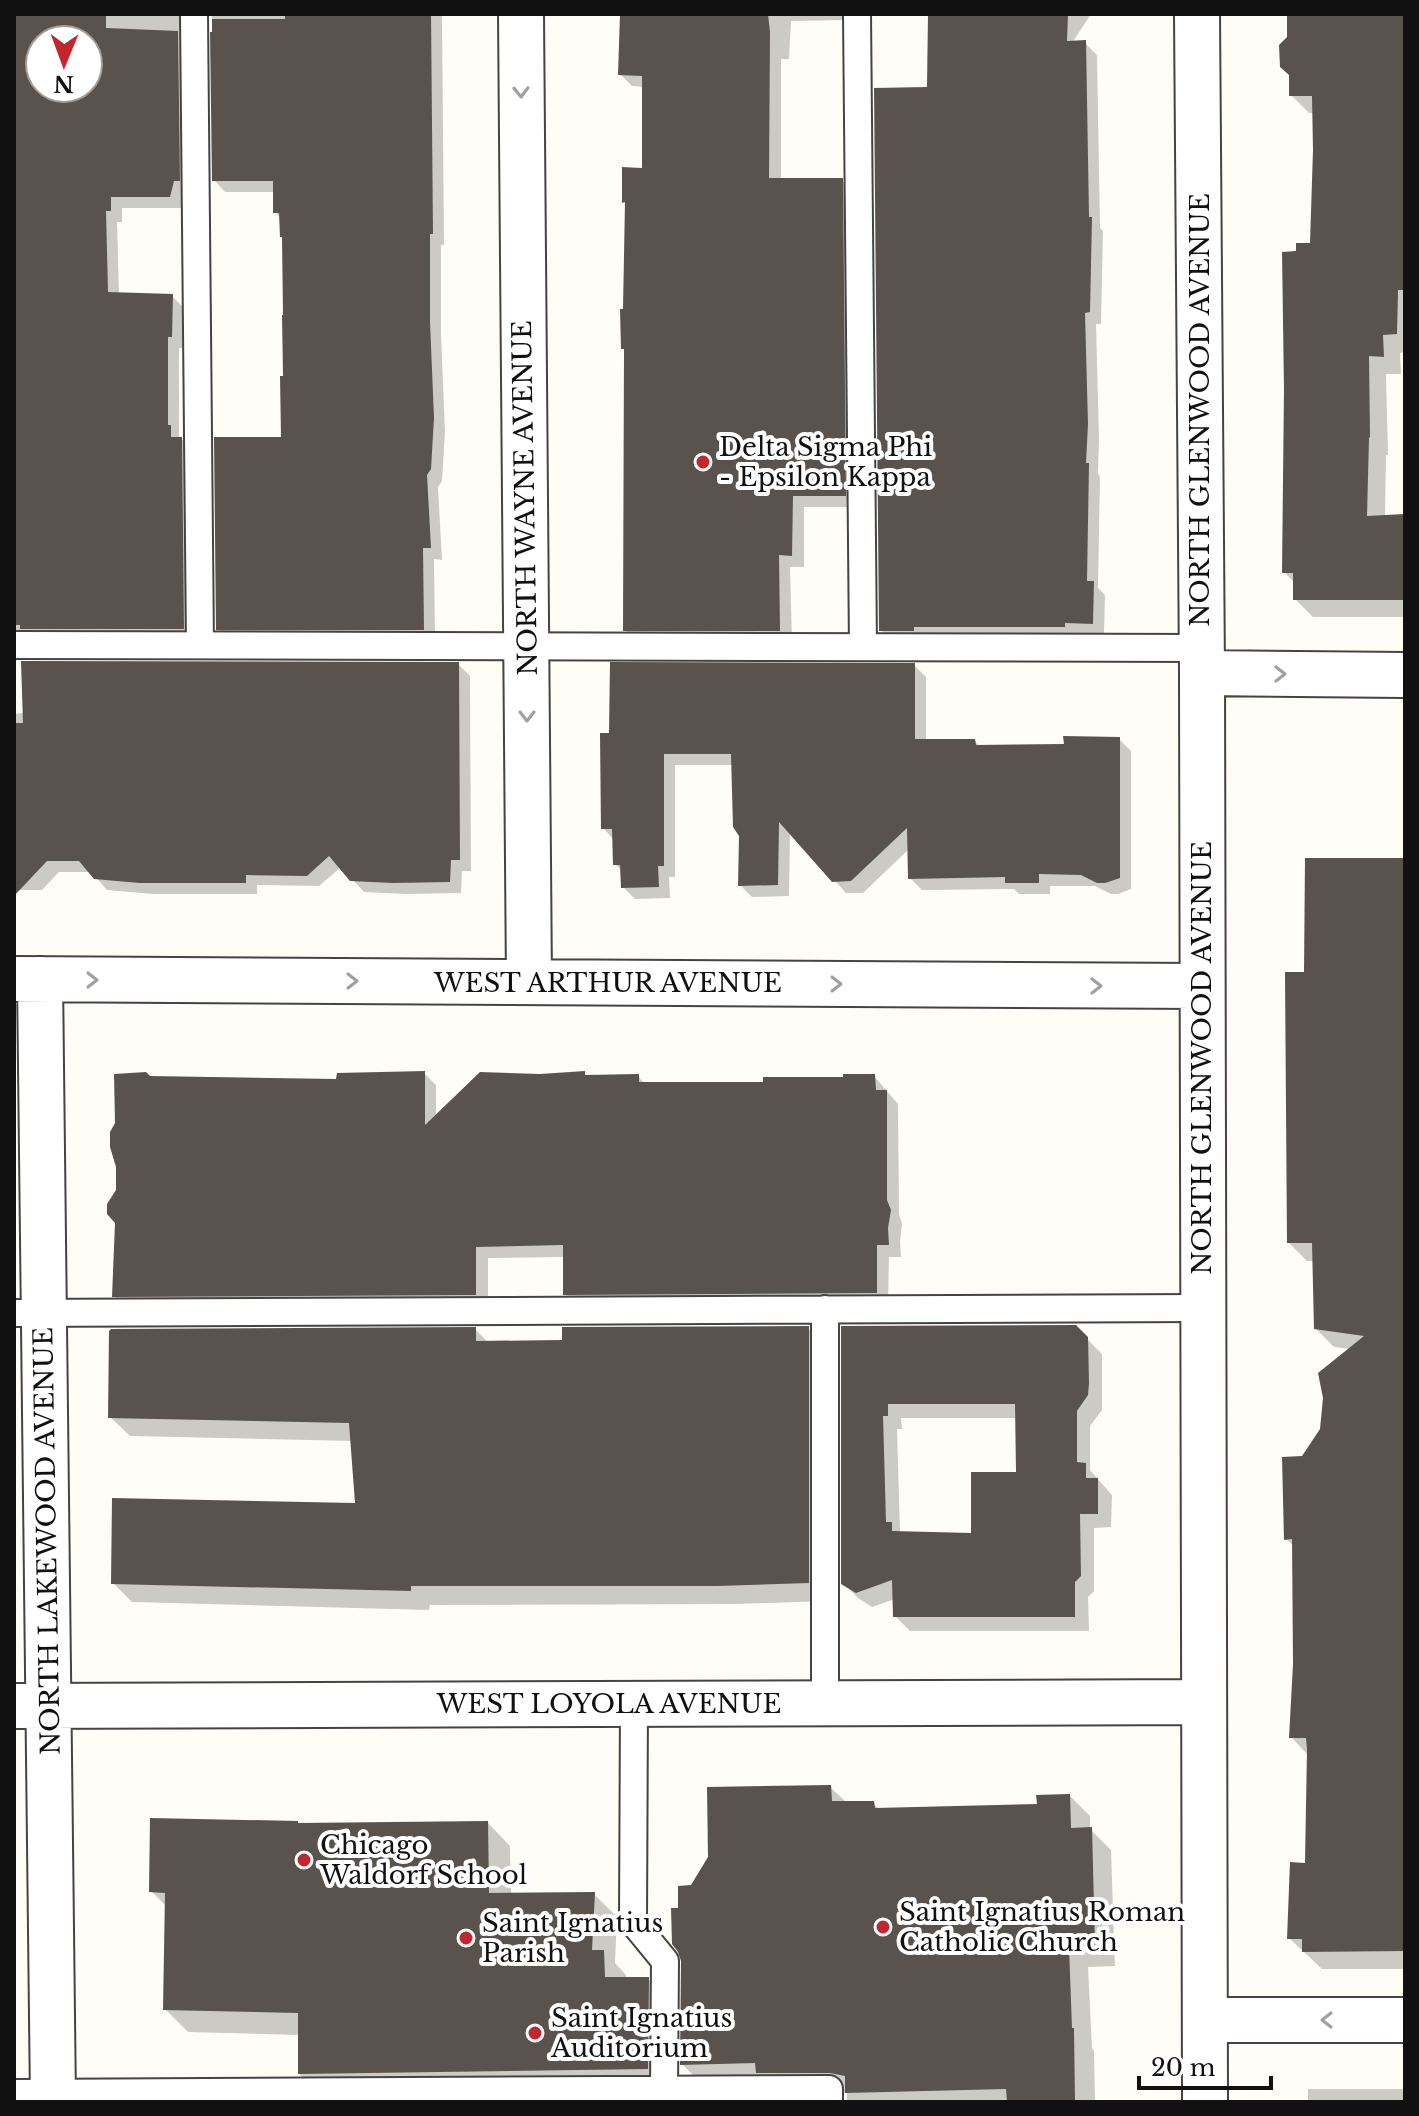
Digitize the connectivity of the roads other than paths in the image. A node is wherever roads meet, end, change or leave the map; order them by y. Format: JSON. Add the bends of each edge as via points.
{"nodes":[{"id":1,"x":194,"y":14,"type":"edge"},
{"id":2,"x":521,"y":14,"type":"edge"},
{"id":3,"x":857,"y":14,"type":"edge"},
{"id":4,"x":1197,"y":14,"type":"edge"},
{"id":5,"x":14,"y":645,"type":"edge"},
{"id":6,"x":200,"y":645,"type":"junction"},
{"id":7,"x":526,"y":646,"type":"junction"},
{"id":8,"x":863,"y":647,"type":"junction"},
{"id":9,"x":1202,"y":661,"type":"junction"},
{"id":10,"x":1405,"y":675,"type":"edge"},
{"id":11,"x":27,"y":979,"type":"edge"},
{"id":12,"x":529,"y":982,"type":"junction"},
{"id":13,"x":1202,"y":986,"type":"junction"},
{"id":14,"x":1202,"y":1308,"type":"junction"},
{"id":15,"x":825,"y":1309,"type":"junction"},
{"id":16,"x":29,"y":1313,"type":"edge"},
{"id":17,"x":1204,"y":1702,"type":"junction"},
{"id":18,"x":825,"y":1703,"type":"junction"},
{"id":19,"x":634,"y":1704,"type":"junction"},
{"id":20,"x":31,"y":1706,"type":"edge"},
{"id":21,"x":1205,"y":2020,"type":"junction"},
{"id":22,"x":1405,"y":2020,"type":"edge"},
{"id":23,"x":664,"y":2090,"type":"junction"},
{"id":24,"x":40,"y":2096,"type":"edge"},
{"id":25,"x":829,"y":2102,"type":"edge"},
{"id":26,"x":1205,"y":2102,"type":"edge"}],
"edges":[{"from":1,"to":6,"type":"lane"},
{"from":2,"to":7,"type":"street","name":"NORTH WAYNE AVENUE","one_way":true},
{"from":3,"to":8,"type":"lane"},
{"from":4,"to":9,"type":"street","name":"NORTH GLENWOOD AVENUE"},
{"from":5,"to":6,"type":"lane"},
{"from":6,"to":7,"type":"lane"},
{"from":7,"to":8,"type":"lane"},
{"from":7,"to":12,"type":"street","name":"NORTH WAYNE AVENUE","one_way":true},
{"from":8,"to":9,"type":"lane"},
{"from":9,"to":10,"type":"street","one_way":true},
{"from":9,"to":13,"type":"street","name":"NORTH GLENWOOD AVENUE"},
{"from":11,"to":12,"type":"street","name":"WEST ARTHUR AVENUE","one_way":true},
{"from":11,"to":16,"type":"street","name":"NORTH LAKEWOOD AVENUE"},
{"from":12,"to":13,"type":"street","name":"WEST ARTHUR AVENUE","one_way":true},
{"from":13,"to":14,"type":"street","name":"NORTH GLENWOOD AVENUE"},
{"from":14,"to":15,"type":"lane"},
{"from":14,"to":17,"type":"street","name":"NORTH GLENWOOD AVENUE"},
{"from":15,"to":16,"type":"lane"},
{"from":15,"to":18,"type":"lane"},
{"from":16,"to":20,"type":"street","name":"NORTH LAKEWOOD AVENUE"},
{"from":17,"to":18,"type":"street","name":"WEST LOYOLA AVENUE"},
{"from":17,"to":21,"type":"street","name":"NORTH GLENWOOD AVENUE"},
{"from":18,"to":19,"type":"street","name":"WEST LOYOLA AVENUE"},
{"from":19,"to":20,"type":"street","name":"WEST LOYOLA AVENUE"},
{"from":19,"to":23,"type":"lane","via":[[633,1922],[665,1961]]},
{"from":20,"to":24,"type":"street","name":"NORTH LAKEWOOD AVENUE"},
{"from":22,"to":21,"type":"street","one_way":true},
{"from":21,"to":26,"type":"street","name":"NORTH GLENWOOD AVENUE"},
{"from":23,"to":24,"type":"lane"},
{"from":23,"to":25,"type":"lane","via":[[829,2089]]}]}
